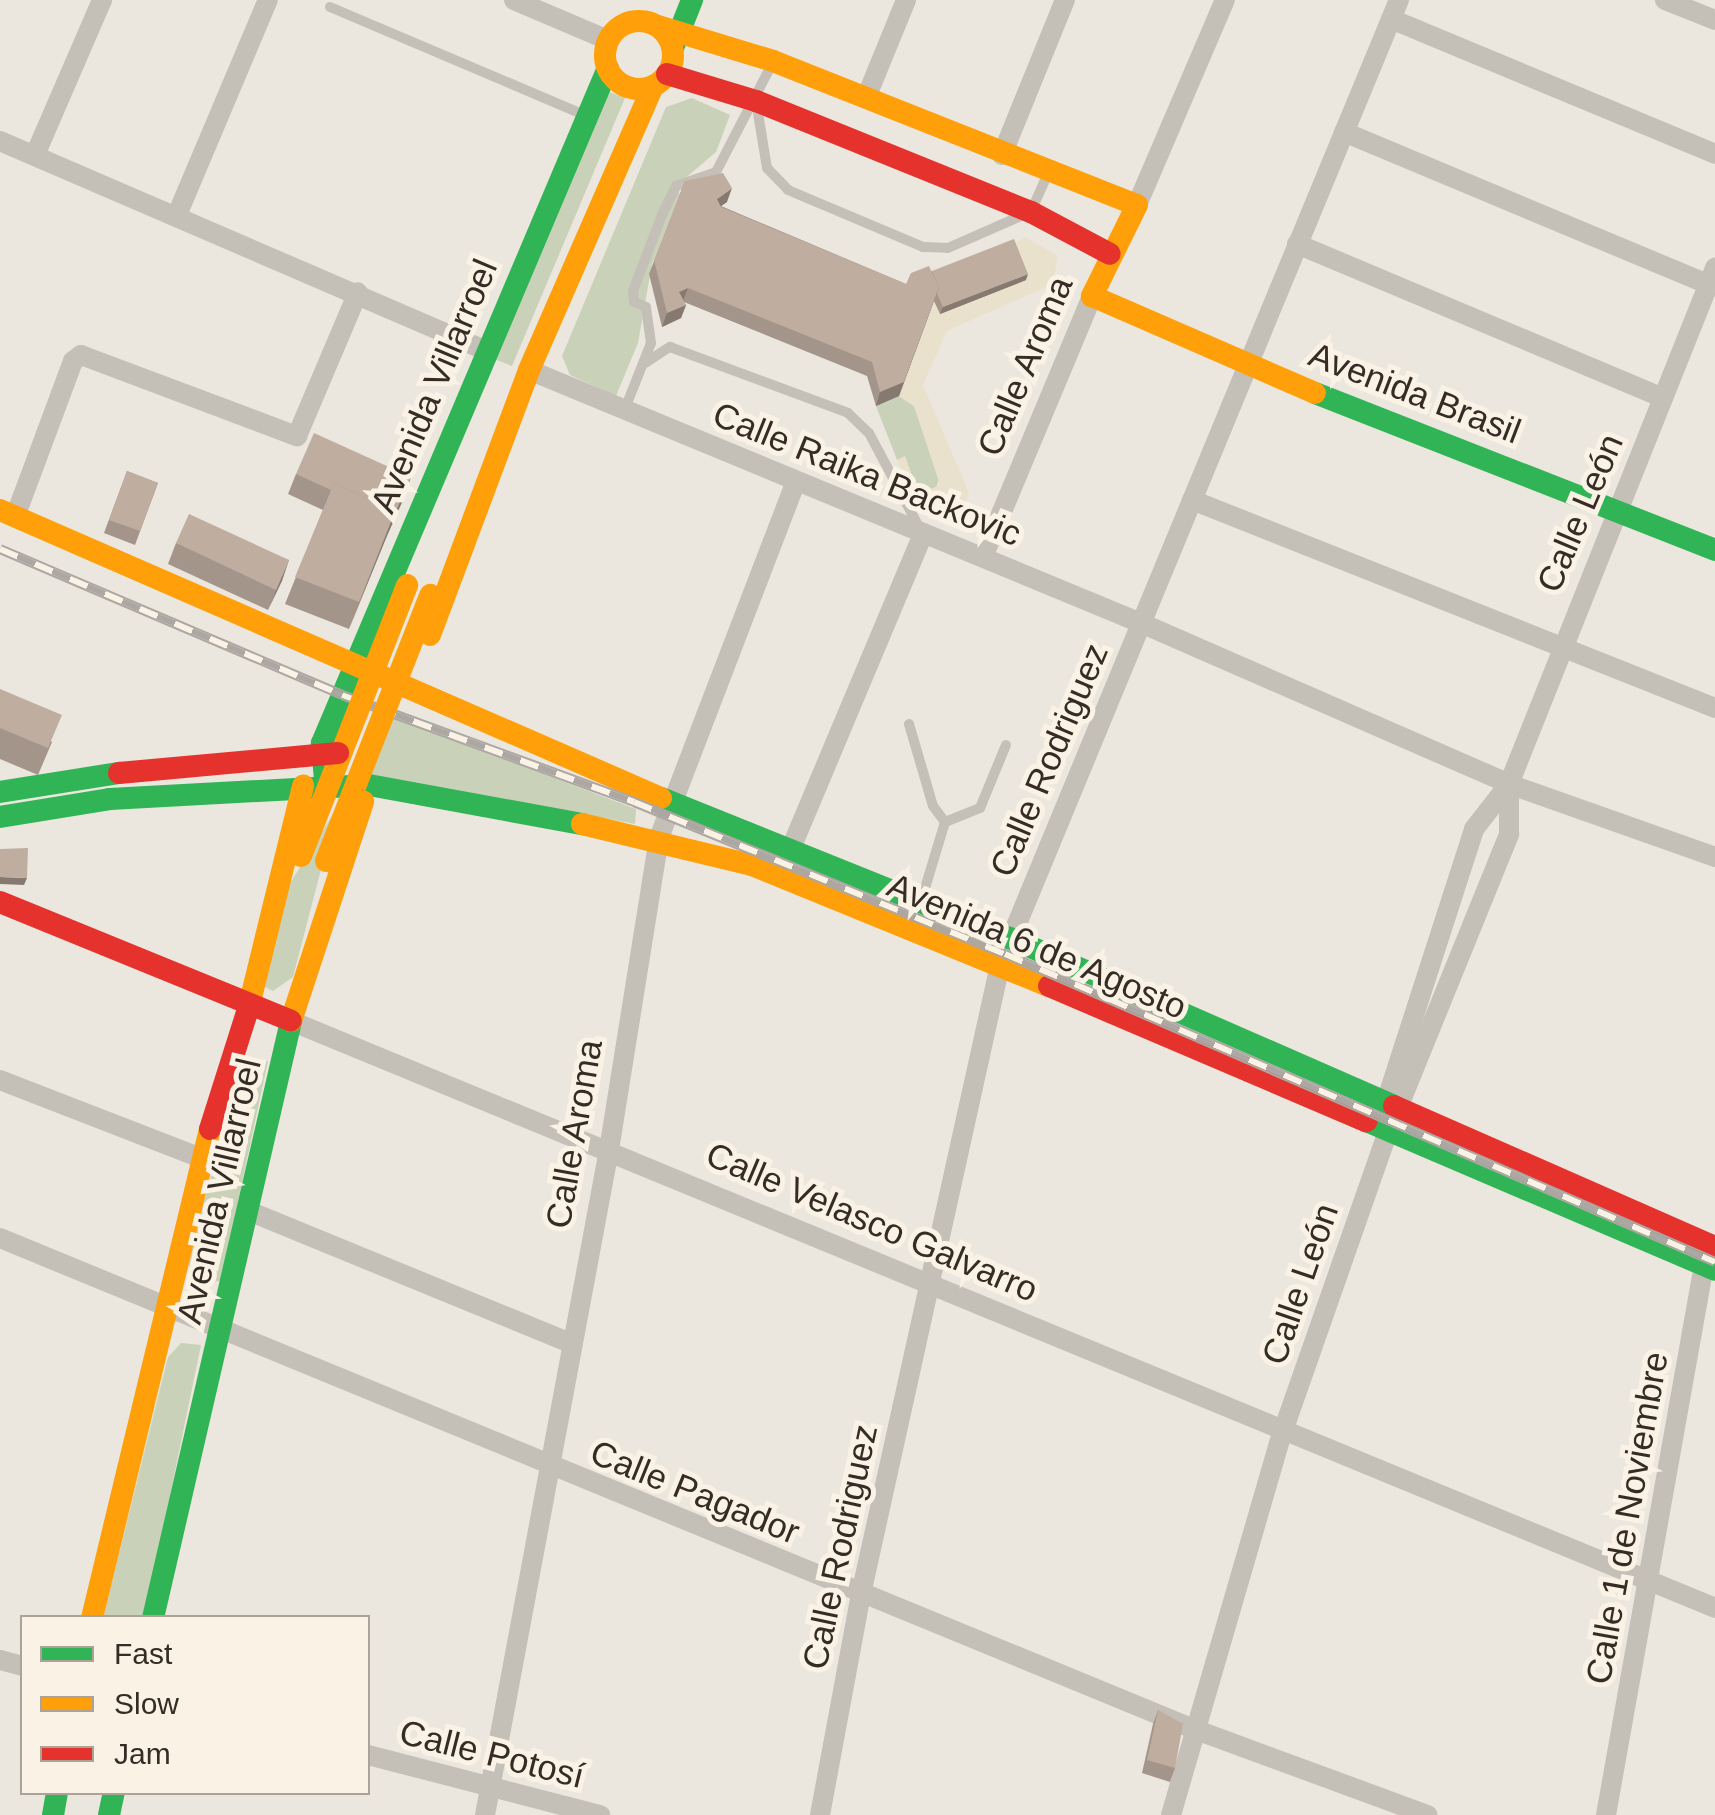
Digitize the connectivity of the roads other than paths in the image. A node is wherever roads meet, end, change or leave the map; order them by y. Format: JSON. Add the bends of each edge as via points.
{"nodes":[{"id":1,"x":102,"y":0,"type":"edge"},
{"id":2,"x":268,"y":0,"type":"edge"},
{"id":3,"x":514,"y":0,"type":"edge"},
{"id":4,"x":692,"y":0,"type":"edge"},
{"id":5,"x":906,"y":0,"type":"edge"},
{"id":6,"x":1066,"y":0,"type":"edge"},
{"id":7,"x":1224,"y":0,"type":"edge"},
{"id":8,"x":1665,"y":0,"type":"edge"},
{"id":9,"x":330,"y":7,"type":"dead end"},
{"id":10,"x":1395,"y":9,"type":"edge"},
{"id":11,"x":636,"y":11,"type":"edge"},
{"id":12,"x":1715,"y":20,"type":"edge"},
{"id":13,"x":670,"y":35,"type":"junction"},
{"id":14,"x":608,"y":40,"type":"junction"},
{"id":15,"x":774,"y":61,"type":"junction"},
{"id":16,"x":608,"y":68,"type":"junction"},
{"id":17,"x":660,"y":80,"type":"junction"},
{"id":18,"x":866,"y":98,"type":"junction"},
{"id":19,"x":756,"y":101,"type":"junction"},
{"id":20,"x":588,"y":116,"type":"junction"},
{"id":21,"x":1344,"y":132,"type":"junction"},
{"id":22,"x":0,"y":141,"type":"edge"},
{"id":23,"x":1715,"y":154,"type":"edge"},
{"id":24,"x":1002,"y":155,"type":"junction"},
{"id":25,"x":35,"y":156,"type":"junction"},
{"id":26,"x":1047,"y":175,"type":"junction"},
{"id":27,"x":1138,"y":206,"type":"junction"},
{"id":28,"x":1031,"y":212,"type":"junction"},
{"id":29,"x":177,"y":215,"type":"junction"},
{"id":30,"x":1298,"y":244,"type":"junction"},
{"id":31,"x":1110,"y":254,"type":"junction"},
{"id":32,"x":1712,"y":276,"type":"edge"},
{"id":33,"x":358,"y":292,"type":"junction"},
{"id":34,"x":1092,"y":296,"type":"junction"},
{"id":35,"x":487,"y":351,"type":"junction"},
{"id":36,"x":644,"y":363,"type":"junction"},
{"id":37,"x":1247,"y":366,"type":"junction"},
{"id":38,"x":529,"y":370,"type":"junction"},
{"id":39,"x":1663,"y":398,"type":"junction"},
{"id":40,"x":623,"y":414,"type":"junction"},
{"id":41,"x":795,"y":483,"type":"junction"},
{"id":42,"x":1192,"y":500,"type":"junction"},
{"id":43,"x":1618,"y":509,"type":"junction"},
{"id":44,"x":7,"y":514,"type":"edge"},
{"id":45,"x":923,"y":535,"type":"junction"},
{"id":46,"x":1715,"y":550,"type":"edge"},
{"id":47,"x":983,"y":557,"type":"junction"},
{"id":48,"x":1141,"y":624,"type":"junction"},
{"id":49,"x":1558,"y":649,"type":"junction"},
{"id":50,"x":355,"y":662,"type":"junction"},
{"id":51,"x":411,"y":686,"type":"junction"},
{"id":52,"x":1715,"y":708,"type":"edge"},
{"id":53,"x":909,"y":724,"type":"dead end"},
{"id":54,"x":1006,"y":746,"type":"dead end"},
{"id":55,"x":338,"y":754,"type":"junction"},
{"id":56,"x":1509,"y":784,"type":"junction"},
{"id":57,"x":369,"y":785,"type":"junction"},
{"id":58,"x":304,"y":786,"type":"junction"},
{"id":59,"x":334,"y":786,"type":"junction"},
{"id":60,"x":0,"y":792,"type":"edge"},
{"id":61,"x":670,"y":800,"type":"junction"},
{"id":62,"x":0,"y":817,"type":"edge"},
{"id":63,"x":946,"y":822,"type":"junction"},
{"id":64,"x":659,"y":838,"type":"junction"},
{"id":65,"x":789,"y":853,"type":"junction"},
{"id":66,"x":1715,"y":857,"type":"edge"},
{"id":67,"x":0,"y":902,"type":"edge"},
{"id":68,"x":920,"y":903,"type":"junction"},
{"id":69,"x":1010,"y":938,"type":"junction"},
{"id":70,"x":1000,"y":965,"type":"junction"},
{"id":71,"x":250,"y":1006,"type":"junction"},
{"id":72,"x":292,"y":1021,"type":"junction"},
{"id":73,"x":0,"y":1080,"type":"edge"},
{"id":74,"x":1393,"y":1104,"type":"junction"},
{"id":75,"x":1387,"y":1135,"type":"junction"},
{"id":76,"x":609,"y":1150,"type":"junction"},
{"id":77,"x":202,"y":1158,"type":"junction"},
{"id":78,"x":251,"y":1212,"type":"junction"},
{"id":79,"x":0,"y":1238,"type":"edge"},
{"id":80,"x":1711,"y":1252,"type":"edge"},
{"id":81,"x":930,"y":1283,"type":"junction"},
{"id":82,"x":168,"y":1305,"type":"junction"},
{"id":83,"x":224,"y":1328,"type":"junction"},
{"id":84,"x":570,"y":1343,"type":"junction"},
{"id":85,"x":1282,"y":1434,"type":"junction"},
{"id":86,"x":551,"y":1468,"type":"junction"},
{"id":87,"x":1652,"y":1580,"type":"junction"},
{"id":88,"x":861,"y":1594,"type":"junction"},
{"id":89,"x":1715,"y":1608,"type":"edge"},
{"id":90,"x":93,"y":1615,"type":"edge"},
{"id":91,"x":154,"y":1615,"type":"edge"},
{"id":92,"x":1191,"y":1728,"type":"junction"},
{"id":93,"x":370,"y":1756,"type":"edge"},
{"id":94,"x":490,"y":1787,"type":"junction"},
{"id":95,"x":485,"y":1815,"type":"edge"},
{"id":96,"x":600,"y":1815,"type":"edge"},
{"id":97,"x":820,"y":1815,"type":"edge"},
{"id":98,"x":1170,"y":1815,"type":"edge"},
{"id":99,"x":1427,"y":1815,"type":"edge"},
{"id":100,"x":1606,"y":1815,"type":"edge"}],
"edges":[{"from":1,"to":25,"type":"street"},
{"from":2,"to":29,"type":"street"},
{"from":3,"to":14,"type":"street"},
{"from":4,"to":13,"type":"main road"},
{"from":5,"to":18,"type":"street"},
{"from":6,"to":24,"type":"street"},
{"from":7,"to":27,"type":"street"},
{"from":8,"to":12,"type":"street"},
{"from":9,"to":20,"type":"lane"},
{"from":10,"to":21,"type":"street","name":"Calle Rodriguez"},
{"from":10,"to":23,"type":"street"},
{"from":11,"to":13,"type":"main road"},
{"from":11,"to":14,"type":"main road"},
{"from":13,"to":15,"type":"main road"},
{"from":13,"to":17,"type":"main road"},
{"from":14,"to":16,"type":"main road"},
{"from":15,"to":18,"type":"main road"},
{"from":15,"to":19,"type":"lane"},
{"from":16,"to":17,"type":"main road","via":[[627,87]]},
{"from":16,"to":20,"type":"main road","name":"Avenida Villarroel"},
{"from":17,"to":19,"type":"main road"},
{"from":17,"to":38,"type":"main road"},
{"from":18,"to":24,"type":"main road"},
{"from":19,"to":28,"type":"main road"},
{"from":19,"to":28,"type":"lane","via":[[768,168],[788,190],[923,247],[948,248]]},
{"from":19,"to":36,"type":"lane","via":[[716,172],[676,186],[662,215],[634,291],[634,302],[646,307],[652,343]]},
{"from":20,"to":35,"type":"main road","name":"Avenida Villarroel"},
{"from":21,"to":30,"type":"street","name":"Calle Rodriguez"},
{"from":21,"to":32,"type":"street"},
{"from":22,"to":25,"type":"street","name":"Calle Raika Backovic"},
{"from":24,"to":26,"type":"main road"},
{"from":25,"to":29,"type":"street","name":"Calle Raika Backovic"},
{"from":26,"to":27,"type":"main road"},
{"from":26,"to":28,"type":"lane"},
{"from":27,"to":31,"type":"main road","name":"Calle Aroma"},
{"from":28,"to":31,"type":"main road"},
{"from":29,"to":33,"type":"street","name":"Calle Raika Backovic"},
{"from":30,"to":37,"type":"street","name":"Calle Rodriguez"},
{"from":30,"to":39,"type":"street"},
{"from":31,"to":34,"type":"main road","name":"Calle Aroma"},
{"from":32,"to":39,"type":"street","name":"Calle León"},
{"from":33,"to":35,"type":"street","name":"Calle Raika Backovic"},
{"from":33,"to":44,"type":"street","via":[[297,436],[81,356],[73,361]]},
{"from":34,"to":37,"type":"main road","name":"Avenida Brasil"},
{"from":34,"to":47,"type":"street","name":"Calle Aroma"},
{"from":35,"to":38,"type":"main road","name":"Calle Raika Backovic"},
{"from":35,"to":50,"type":"main road","name":"Avenida Villarroel"},
{"from":35,"to":55,"type":"main road","bridge":true,"via":[[482,404]]},
{"from":36,"to":40,"type":"lane"},
{"from":36,"to":45,"type":"lane","via":[[670,346],[848,413],[868,434]]},
{"from":37,"to":42,"type":"street","name":"Calle Rodriguez"},
{"from":37,"to":43,"type":"main road","name":"Avenida Brasil"},
{"from":38,"to":40,"type":"street","name":"Calle Raika Backovic"},
{"from":38,"to":51,"type":"main road"},
{"from":38,"to":72,"type":"main road","bridge":true,"via":[[501,419],[326,861],[292,991]]},
{"from":39,"to":43,"type":"street","name":"Calle León"},
{"from":40,"to":41,"type":"street","name":"Calle Raika Backovic"},
{"from":41,"to":45,"type":"street","name":"Calle Raika Backovic"},
{"from":41,"to":61,"type":"street","name":"Calle Aroma"},
{"from":42,"to":48,"type":"street","name":"Calle Rodriguez"},
{"from":42,"to":49,"type":"street"},
{"from":43,"to":46,"type":"main road","name":"Avenida Brasil"},
{"from":43,"to":49,"type":"street","name":"Calle León"},
{"from":44,"to":50,"type":"main road","name":"Avenida 6 de Agosto"},
{"from":45,"to":47,"type":"street","name":"Calle Raika Backovic"},
{"from":45,"to":65,"type":"street"},
{"from":47,"to":48,"type":"street","name":"Calle Raika Backovic"},
{"from":48,"to":56,"type":"street","name":"Calle Raika Backovic"},
{"from":48,"to":69,"type":"street","name":"Calle Rodriguez"},
{"from":49,"to":52,"type":"street"},
{"from":49,"to":56,"type":"street","name":"Calle León"},
{"from":50,"to":51,"type":"main road","name":"Avenida 6 de Agosto"},
{"from":50,"to":59,"type":"main road","name":"Avenida Villarroel","via":[[322,743],[320,770]]},
{"from":51,"to":61,"type":"main road","name":"Avenida 6 de Agosto"},
{"from":53,"to":63,"type":"lane","via":[[933,806]]},
{"from":54,"to":63,"type":"lane","via":[[980,808]]},
{"from":55,"to":60,"type":"main road","bridge":true},
{"from":55,"to":71,"type":"main road","bridge":true,"via":[[262,987]]},
{"from":56,"to":66,"type":"street","name":"Calle Raika Backovic"},
{"from":56,"to":74,"type":"street","name":"Calle León","via":[[1474,830]]},
{"from":56,"to":74,"type":"street","name":"Calle León","via":[[1510,834]]},
{"from":57,"to":59,"type":"main road","name":"Avenida 6 de Agosto"},
{"from":57,"to":64,"type":"main road","name":"Avenida 6 de Agosto"},
{"from":57,"to":72,"type":"main road","name":"Avenida Villarroel"},
{"from":58,"to":59,"type":"main road","name":"Avenida 6 de Agosto"},
{"from":58,"to":62,"type":"main road","name":"Avenida 6 de Agosto","via":[[110,799]]},
{"from":58,"to":71,"type":"main road","name":"Avenida Villarroel"},
{"from":61,"to":64,"type":"street","name":"Calle Aroma"},
{"from":61,"to":65,"type":"main road","name":"Avenida 6 de Agosto"},
{"from":63,"to":68,"type":"lane"},
{"from":64,"to":70,"type":"main road","name":"Avenida 6 de Agosto","via":[[752,864]]},
{"from":64,"to":76,"type":"street","name":"Calle Aroma"},
{"from":65,"to":68,"type":"main road","name":"Avenida 6 de Agosto"},
{"from":67,"to":71,"type":"main road","name":"Calle Velasco Galvarro"},
{"from":68,"to":69,"type":"main road","name":"Avenida 6 de Agosto"},
{"from":69,"to":70,"type":"street","name":"Calle Rodriguez"},
{"from":69,"to":74,"type":"main road","name":"Avenida 6 de Agosto"},
{"from":70,"to":75,"type":"main road","name":"Avenida 6 de Agosto"},
{"from":70,"to":81,"type":"street","name":"Calle Rodriguez"},
{"from":71,"to":72,"type":"main road","name":"Calle Velasco Galvarro"},
{"from":71,"to":77,"type":"main road","name":"Avenida Villarroel"},
{"from":72,"to":76,"type":"street","name":"Calle Velasco Galvarro"},
{"from":72,"to":78,"type":"main road","name":"Avenida Villarroel"},
{"from":73,"to":77,"type":"street"},
{"from":74,"to":75,"type":"street","name":"Calle León"},
{"from":74,"to":80,"type":"main road","name":"Avenida 6 de Agosto"},
{"from":75,"to":80,"type":"main road","name":"Avenida 6 de Agosto"},
{"from":75,"to":85,"type":"street","name":"Calle León"},
{"from":76,"to":81,"type":"street","name":"Calle Velasco Galvarro"},
{"from":76,"to":84,"type":"street","name":"Calle Aroma"},
{"from":77,"to":82,"type":"main road","name":"Avenida Villarroel"},
{"from":78,"to":83,"type":"main road","name":"Avenida Villarroel"},
{"from":78,"to":84,"type":"street"},
{"from":79,"to":82,"type":"street","name":"Calle Pagador"},
{"from":80,"to":87,"type":"street","name":"Calle 1 de Noviembre"},
{"from":81,"to":85,"type":"street","name":"Calle Velasco Galvarro"},
{"from":81,"to":88,"type":"street","name":"Calle Rodriguez"},
{"from":82,"to":83,"type":"street","name":"Calle Pagador"},
{"from":82,"to":90,"type":"main road","name":"Avenida Villarroel"},
{"from":83,"to":86,"type":"street","name":"Calle Pagador"},
{"from":83,"to":91,"type":"main road","name":"Avenida Villarroel"},
{"from":84,"to":86,"type":"street","name":"Calle Aroma"},
{"from":85,"to":87,"type":"street","name":"Calle Velasco Galvarro"},
{"from":85,"to":92,"type":"street","name":"Calle León"},
{"from":86,"to":88,"type":"street","name":"Calle Pagador"},
{"from":86,"to":94,"type":"street","name":"Calle Aroma"},
{"from":87,"to":89,"type":"street","name":"Calle Velasco Galvarro"},
{"from":87,"to":100,"type":"street","name":"Calle 1 de Noviembre"},
{"from":88,"to":92,"type":"street","name":"Calle Pagador"},
{"from":88,"to":97,"type":"street","name":"Calle Rodriguez"},
{"from":92,"to":98,"type":"street","name":"Calle León"},
{"from":92,"to":99,"type":"street","name":"Calle Pagador"},
{"from":93,"to":94,"type":"street","name":"Calle Potosí"},
{"from":94,"to":95,"type":"street","name":"Calle Aroma"},
{"from":94,"to":96,"type":"street","name":"Calle Potosí"}]}
